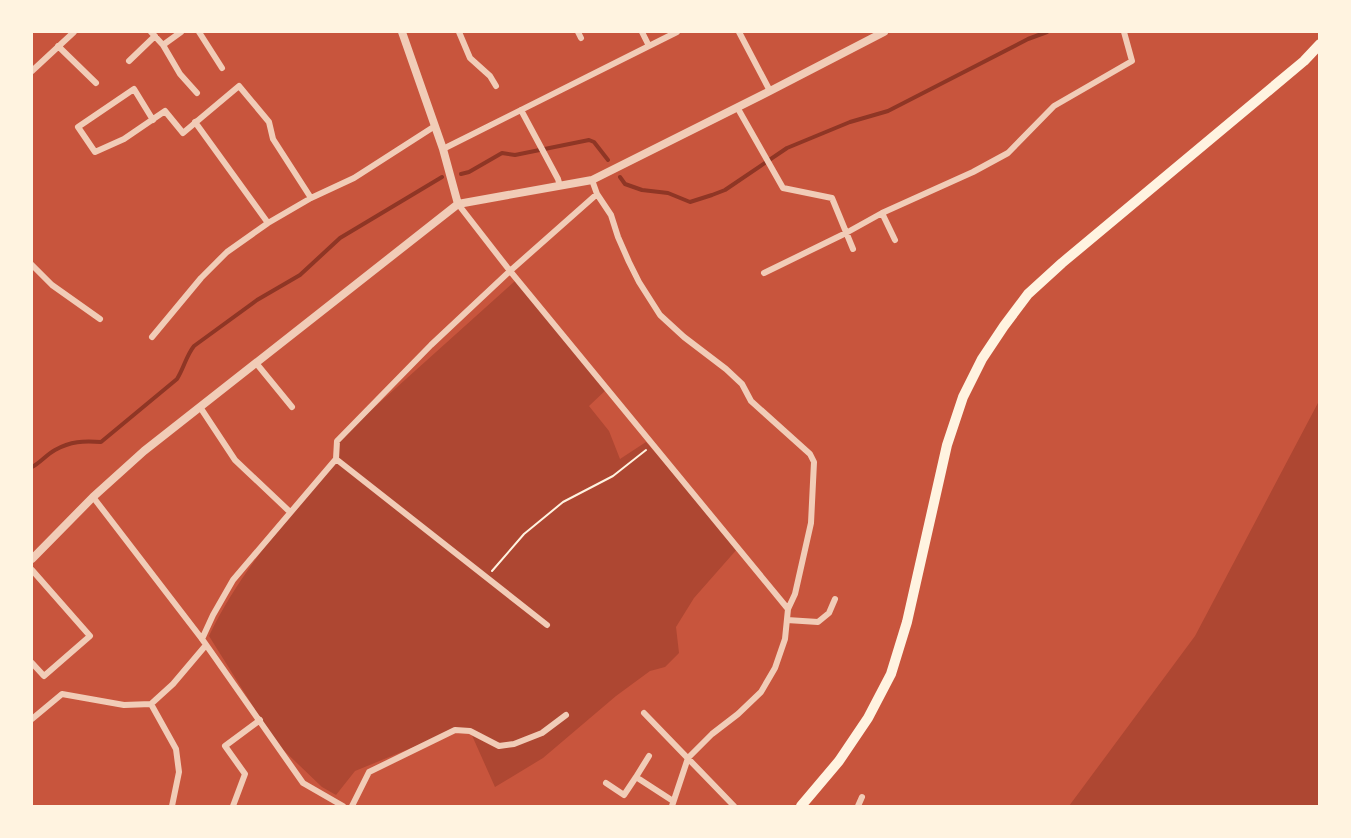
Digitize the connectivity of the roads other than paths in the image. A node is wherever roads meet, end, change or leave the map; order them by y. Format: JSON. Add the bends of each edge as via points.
{"nodes":[{"id":1,"x":74,"y":32,"type":"edge"},
{"id":2,"x":181,"y":32,"type":"edge"},
{"id":3,"x":200,"y":32,"type":"edge"},
{"id":4,"x":402,"y":32,"type":"edge"},
{"id":5,"x":459,"y":32,"type":"edge"},
{"id":6,"x":642,"y":32,"type":"edge"},
{"id":7,"x":678,"y":32,"type":"edge"},
{"id":8,"x":739,"y":32,"type":"edge"},
{"id":9,"x":884,"y":32,"type":"edge"},
{"id":10,"x":1124,"y":32,"type":"edge"},
{"id":11,"x":153,"y":34,"type":"edge"},
{"id":12,"x":1320,"y":44,"type":"edge"},
{"id":13,"x":163,"y":45,"type":"junction"},
{"id":14,"x":58,"y":46,"type":"junction"},
{"id":15,"x":649,"y":46,"type":"junction"},
{"id":16,"x":129,"y":61,"type":"dead end"},
{"id":17,"x":222,"y":68,"type":"dead end"},
{"id":18,"x":32,"y":71,"type":"edge"},
{"id":19,"x":96,"y":83,"type":"dead end"},
{"id":20,"x":496,"y":86,"type":"dead end"},
{"id":21,"x":770,"y":91,"type":"junction"},
{"id":22,"x":197,"y":93,"type":"dead end"},
{"id":23,"x":737,"y":107,"type":"junction"},
{"id":24,"x":521,"y":110,"type":"junction"},
{"id":25,"x":153,"y":120,"type":"junction"},
{"id":26,"x":195,"y":123,"type":"junction"},
{"id":27,"x":435,"y":126,"type":"junction"},
{"id":28,"x":443,"y":149,"type":"junction"},
{"id":29,"x":592,"y":180,"type":"junction"},
{"id":30,"x":560,"y":186,"type":"junction"},
{"id":31,"x":597,"y":194,"type":"junction"},
{"id":32,"x":311,"y":198,"type":"junction"},
{"id":33,"x":458,"y":204,"type":"junction"},
{"id":34,"x":882,"y":213,"type":"junction"},
{"id":35,"x":268,"y":223,"type":"junction"},
{"id":36,"x":846,"y":233,"type":"junction"},
{"id":37,"x":895,"y":240,"type":"dead end"},
{"id":38,"x":853,"y":249,"type":"dead end"},
{"id":39,"x":32,"y":265,"type":"edge"},
{"id":40,"x":510,"y":271,"type":"junction"},
{"id":41,"x":764,"y":273,"type":"dead end"},
{"id":42,"x":100,"y":319,"type":"dead end"},
{"id":43,"x":152,"y":337,"type":"dead end"},
{"id":44,"x":256,"y":363,"type":"junction"},
{"id":45,"x":200,"y":407,"type":"junction"},
{"id":46,"x":292,"y":407,"type":"dead end"},
{"id":47,"x":336,"y":459,"type":"junction"},
{"id":48,"x":93,"y":497,"type":"junction"},
{"id":49,"x":290,"y":512,"type":"junction"},
{"id":50,"x":32,"y":559,"type":"edge"},
{"id":51,"x":32,"y":570,"type":"edge"},
{"id":52,"x":835,"y":599,"type":"dead end"},
{"id":53,"x":788,"y":609,"type":"junction"},
{"id":54,"x":787,"y":620,"type":"junction"},
{"id":55,"x":547,"y":625,"type":"dead end"},
{"id":56,"x":204,"y":642,"type":"junction"},
{"id":57,"x":32,"y":663,"type":"edge"},
{"id":58,"x":151,"y":704,"type":"junction"},
{"id":59,"x":644,"y":713,"type":"dead end"},
{"id":60,"x":566,"y":716,"type":"dead end"},
{"id":61,"x":32,"y":719,"type":"edge"},
{"id":62,"x":260,"y":720,"type":"junction"},
{"id":63,"x":650,"y":756,"type":"dead end"},
{"id":64,"x":688,"y":758,"type":"junction"},
{"id":65,"x":636,"y":777,"type":"junction"},
{"id":66,"x":606,"y":783,"type":"dead end"},
{"id":67,"x":862,"y":797,"type":"dead end"},
{"id":68,"x":672,"y":804,"type":"edge"},
{"id":69,"x":172,"y":807,"type":"edge"},
{"id":70,"x":233,"y":807,"type":"edge"},
{"id":71,"x":343,"y":807,"type":"edge"},
{"id":72,"x":352,"y":807,"type":"edge"},
{"id":73,"x":734,"y":807,"type":"edge"},
{"id":74,"x":801,"y":807,"type":"edge"},
{"id":75,"x":858,"y":807,"type":"edge"}],
"edges":[{"from":1,"to":14,"type":"street"},
{"from":2,"to":13,"type":"street"},
{"from":3,"to":17,"type":"street"},
{"from":4,"to":27,"type":"street"},
{"from":5,"to":20,"type":"street","via":[[470,58]]},
{"from":6,"to":15,"type":"street"},
{"from":7,"to":15,"type":"street"},
{"from":8,"to":21,"type":"street"},
{"from":9,"to":21,"type":"street"},
{"from":10,"to":34,"type":"street","via":[[1132,61],[1054,106],[1008,153]]},
{"from":11,"to":13,"type":"street"},
{"from":11,"to":16,"type":"street"},
{"from":12,"to":74,"type":"highway","via":[[1305,61],[1028,294],[982,358],[963,397],[947,445],[907,622],[891,674],[839,761]]},
{"from":13,"to":22,"type":"street"},
{"from":14,"to":18,"type":"street"},
{"from":14,"to":19,"type":"street"},
{"from":15,"to":24,"type":"street"},
{"from":21,"to":23,"type":"street"},
{"from":23,"to":29,"type":"street"},
{"from":23,"to":36,"type":"street","via":[[783,188],[832,198]]},
{"from":24,"to":28,"type":"street"},
{"from":24,"to":30,"type":"street"},
{"from":25,"to":25,"type":"street","via":[[95,152],[78,127],[134,89]]},
{"from":25,"to":26,"type":"street","via":[[165,111],[183,133]]},
{"from":26,"to":32,"type":"street","via":[[239,86],[269,122],[273,139]]},
{"from":26,"to":35,"type":"street"},
{"from":27,"to":28,"type":"street"},
{"from":27,"to":32,"type":"street","via":[[354,178]]},
{"from":28,"to":33,"type":"street"},
{"from":29,"to":30,"type":"street"},
{"from":29,"to":31,"type":"street"},
{"from":30,"to":33,"type":"street"},
{"from":31,"to":40,"type":"street"},
{"from":31,"to":53,"type":"street","via":[[611,215],[639,282],[660,315],[734,376],[751,401],[814,462],[811,523]]},
{"from":32,"to":35,"type":"street"},
{"from":33,"to":40,"type":"street"},
{"from":33,"to":44,"type":"street"},
{"from":34,"to":36,"type":"street"},
{"from":34,"to":37,"type":"street"},
{"from":35,"to":43,"type":"street","via":[[226,252]]},
{"from":36,"to":38,"type":"street"},
{"from":36,"to":41,"type":"street"},
{"from":39,"to":42,"type":"street","via":[[51,285]]},
{"from":40,"to":47,"type":"street","via":[[337,441]]},
{"from":40,"to":53,"type":"street"},
{"from":44,"to":45,"type":"street"},
{"from":44,"to":46,"type":"street"},
{"from":45,"to":48,"type":"street"},
{"from":45,"to":49,"type":"street","via":[[235,460]]},
{"from":47,"to":49,"type":"street"},
{"from":47,"to":55,"type":"street"},
{"from":48,"to":50,"type":"street"},
{"from":48,"to":56,"type":"street"},
{"from":49,"to":56,"type":"street","via":[[233,580],[213,615]]},
{"from":51,"to":57,"type":"street","via":[[90,636],[44,676]]},
{"from":52,"to":54,"type":"street","via":[[830,613],[818,622]]},
{"from":53,"to":54,"type":"street"},
{"from":54,"to":64,"type":"street","via":[[775,668],[761,692]]},
{"from":56,"to":58,"type":"street"},
{"from":56,"to":62,"type":"street"},
{"from":58,"to":61,"type":"street","via":[[124,705],[62,693]]},
{"from":58,"to":69,"type":"street","via":[[176,749],[179,772]]},
{"from":59,"to":64,"type":"street"},
{"from":60,"to":72,"type":"street","via":[[542,733],[499,746],[470,731],[455,730],[369,772]]},
{"from":62,"to":70,"type":"street","via":[[225,746],[245,774]]},
{"from":62,"to":71,"type":"street","via":[[303,783]]},
{"from":63,"to":65,"type":"street"},
{"from":64,"to":68,"type":"street"},
{"from":64,"to":73,"type":"street"},
{"from":65,"to":66,"type":"street","via":[[624,795]]},
{"from":65,"to":68,"type":"street"},
{"from":67,"to":75,"type":"street"}]}
